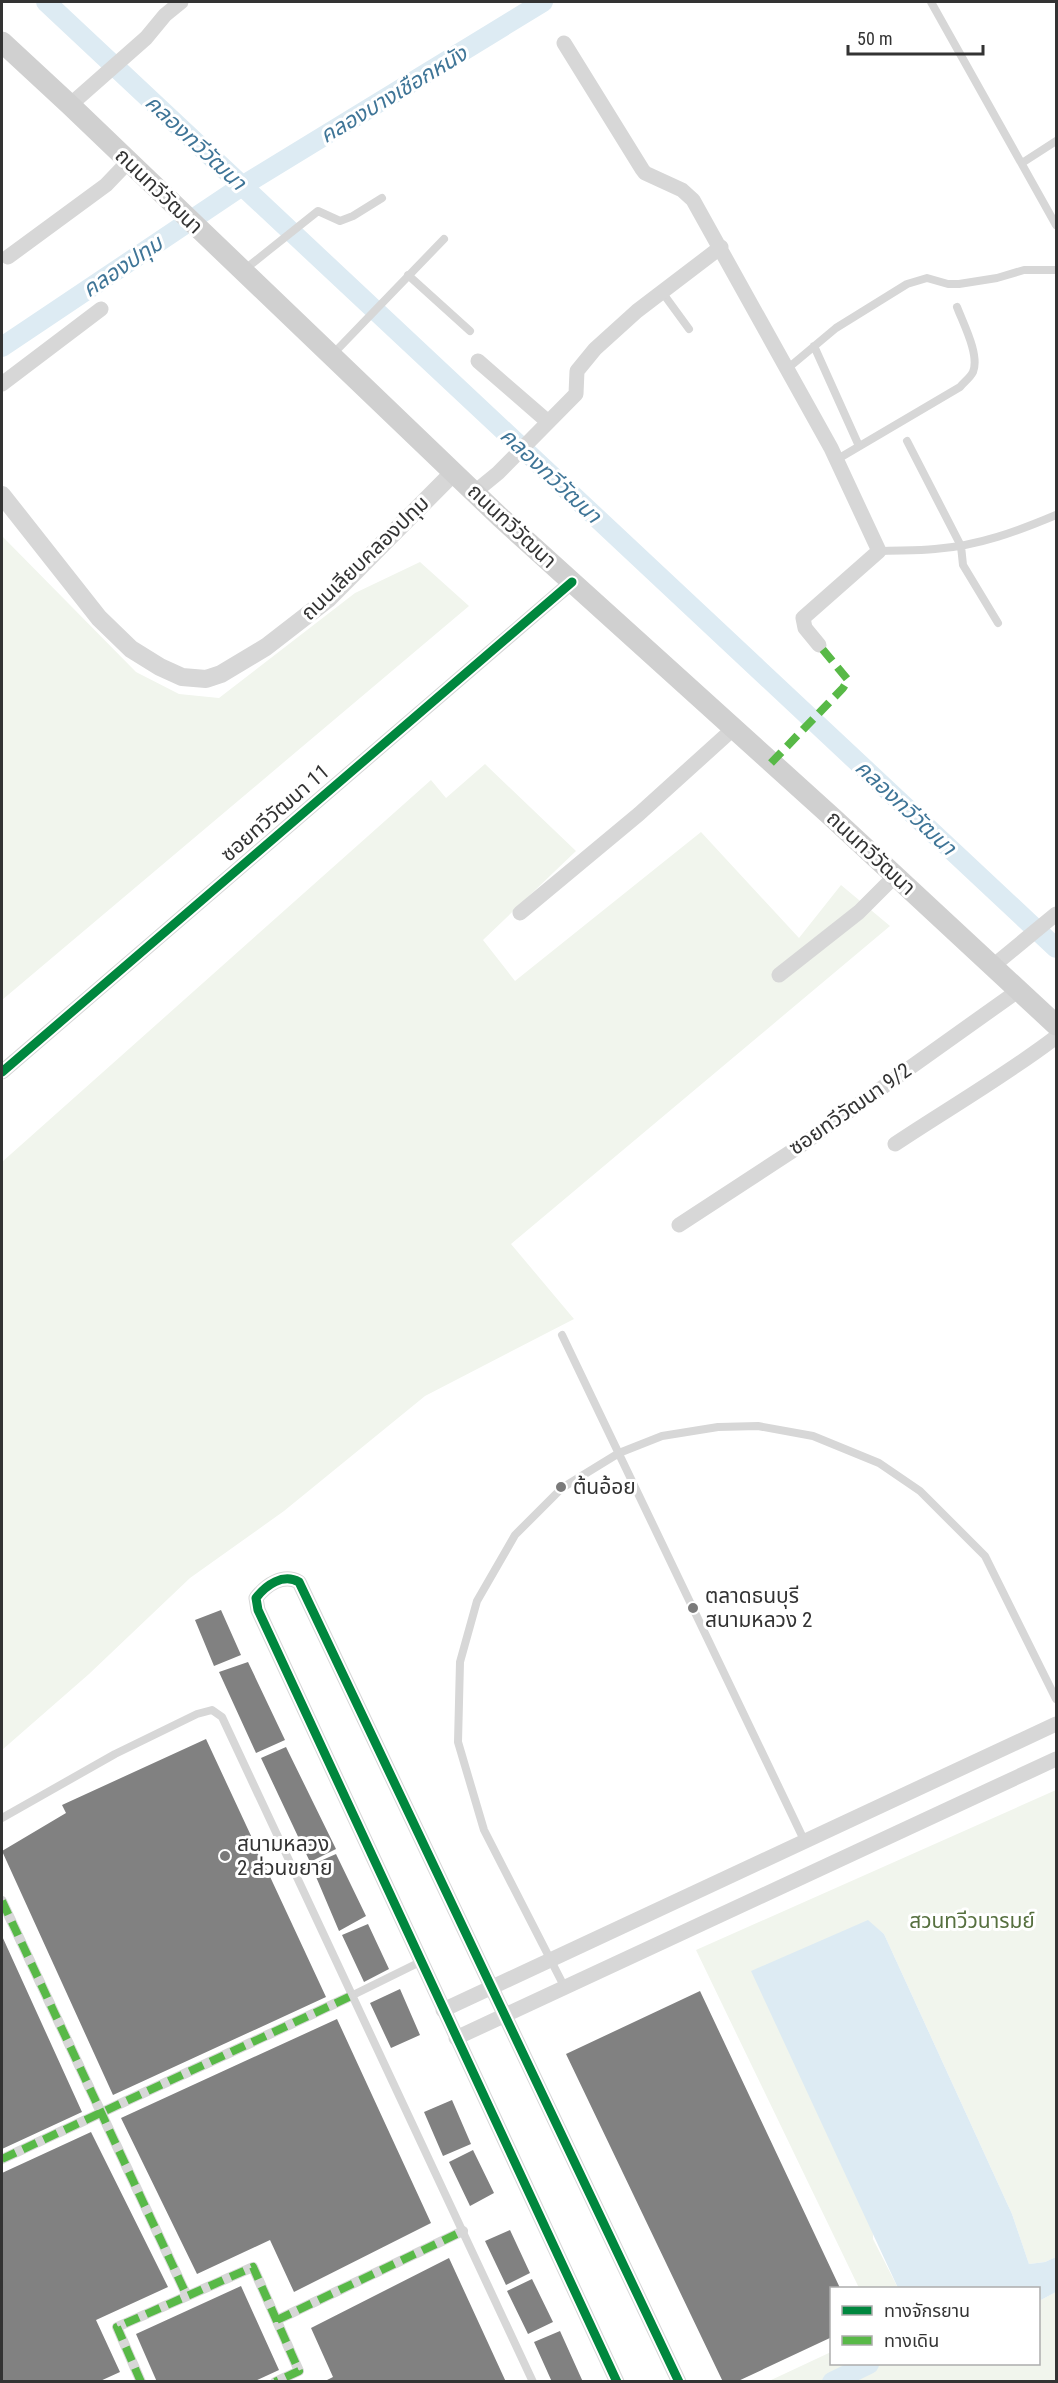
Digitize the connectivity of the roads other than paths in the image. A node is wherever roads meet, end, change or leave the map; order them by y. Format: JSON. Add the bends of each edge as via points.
{"nodes":[{"id":1,"x":181,"y":2,"type":"edge"},
{"id":2,"x":932,"y":2,"type":"edge"},
{"id":3,"x":2,"y":42,"type":"edge"},
{"id":4,"x":564,"y":43,"type":"dead end"},
{"id":5,"x":70,"y":105,"type":"junction"},
{"id":6,"x":1056,"y":141,"type":"edge"},
{"id":7,"x":128,"y":162,"type":"junction"},
{"id":8,"x":1022,"y":163,"type":"junction"},
{"id":9,"x":382,"y":198,"type":"dead end"},
{"id":10,"x":1056,"y":225,"type":"edge"},
{"id":11,"x":444,"y":239,"type":"dead end"},
{"id":12,"x":721,"y":248,"type":"junction"},
{"id":13,"x":8,"y":257,"type":"dead end"},
{"id":14,"x":1056,"y":270,"type":"edge"},
{"id":15,"x":242,"y":271,"type":"junction"},
{"id":16,"x":408,"y":275,"type":"junction"},
{"id":17,"x":662,"y":292,"type":"junction"},
{"id":18,"x":957,"y":307,"type":"dead end"},
{"id":19,"x":101,"y":309,"type":"dead end"},
{"id":20,"x":689,"y":329,"type":"dead end"},
{"id":21,"x":470,"y":331,"type":"dead end"},
{"id":22,"x":814,"y":346,"type":"junction"},
{"id":23,"x":331,"y":356,"type":"junction"},
{"id":24,"x":478,"y":361,"type":"dead end"},
{"id":25,"x":787,"y":369,"type":"junction"},
{"id":26,"x":2,"y":384,"type":"edge"},
{"id":27,"x":547,"y":422,"type":"junction"},
{"id":28,"x":907,"y":441,"type":"dead end"},
{"id":29,"x":859,"y":446,"type":"junction"},
{"id":30,"x":836,"y":460,"type":"junction"},
{"id":31,"x":454,"y":472,"type":"junction"},
{"id":32,"x":476,"y":491,"type":"junction"},
{"id":33,"x":2,"y":495,"type":"edge"},
{"id":34,"x":1056,"y":515,"type":"edge"},
{"id":35,"x":961,"y":546,"type":"junction"},
{"id":36,"x":879,"y":551,"type":"junction"},
{"id":37,"x":572,"y":582,"type":"junction"},
{"id":38,"x":998,"y":623,"type":"dead end"},
{"id":39,"x":819,"y":645,"type":"dead end"},
{"id":40,"x":734,"y":729,"type":"junction"},
{"id":41,"x":895,"y":876,"type":"junction"},
{"id":42,"x":520,"y":913,"type":"dead end"},
{"id":43,"x":1056,"y":914,"type":"edge"},
{"id":44,"x":993,"y":966,"type":"junction"},
{"id":45,"x":779,"y":975,"type":"dead end"},
{"id":46,"x":1019,"y":990,"type":"junction"},
{"id":47,"x":1056,"y":1025,"type":"edge"},
{"id":48,"x":1056,"y":1037,"type":"edge"},
{"id":49,"x":2,"y":1072,"type":"edge"},
{"id":50,"x":895,"y":1144,"type":"dead end"},
{"id":51,"x":679,"y":1225,"type":"dead end"},
{"id":52,"x":562,"y":1335,"type":"dead end"},
{"id":53,"x":619,"y":1453,"type":"junction"},
{"id":54,"x":1056,"y":1699,"type":"edge"},
{"id":55,"x":1056,"y":1724,"type":"edge"},
{"id":56,"x":1056,"y":1759,"type":"edge"},
{"id":57,"x":2,"y":1818,"type":"edge"},
{"id":58,"x":805,"y":1842,"type":"junction"},
{"id":59,"x":2,"y":1900,"type":"edge"},
{"id":60,"x":550,"y":1960,"type":"junction"},
{"id":61,"x":420,"y":1962,"type":"junction"},
{"id":62,"x":492,"y":1987,"type":"junction"},
{"id":63,"x":565,"y":1988,"type":"junction"},
{"id":64,"x":351,"y":1996,"type":"junction"},
{"id":65,"x":443,"y":2010,"type":"junction"},
{"id":66,"x":506,"y":2015,"type":"junction"},
{"id":67,"x":456,"y":2038,"type":"junction"},
{"id":68,"x":101,"y":2113,"type":"junction"},
{"id":69,"x":2,"y":2159,"type":"edge"},
{"id":70,"x":463,"y":2231,"type":"junction"},
{"id":71,"x":187,"y":2296,"type":"junction"},
{"id":72,"x":277,"y":2320,"type":"junction"},
{"id":73,"x":141,"y":2382,"type":"edge"},
{"id":74,"x":275,"y":2382,"type":"edge"},
{"id":75,"x":533,"y":2382,"type":"edge"},
{"id":76,"x":617,"y":2382,"type":"edge"},
{"id":77,"x":680,"y":2382,"type":"edge"}],
"edges":[{"from":1,"to":5,"type":"street"},
{"from":2,"to":8,"type":"lane"},
{"from":3,"to":5,"type":"main road","name":"ถนนทวีวัฒนา"},
{"from":4,"to":12,"type":"street","via":[[642,169],[693,200]]},
{"from":5,"to":7,"type":"main road","name":"ถนนทวีวัฒนา"},
{"from":6,"to":8,"type":"lane"},
{"from":7,"to":13,"type":"street","via":[[106,185]]},
{"from":7,"to":15,"type":"main road","name":"ถนนทวีวัฒนา"},
{"from":8,"to":10,"type":"lane"},
{"from":9,"to":15,"type":"lane","via":[[340,221],[318,211]]},
{"from":11,"to":16,"type":"lane"},
{"from":12,"to":17,"type":"street"},
{"from":12,"to":25,"type":"street"},
{"from":14,"to":22,"type":"lane","via":[[1024,270],[959,284],[927,278],[907,284]]},
{"from":15,"to":23,"type":"main road","name":"ถนนทวีวัฒนา"},
{"from":16,"to":21,"type":"lane"},
{"from":16,"to":23,"type":"lane"},
{"from":17,"to":20,"type":"lane"},
{"from":17,"to":27,"type":"street","via":[[595,349],[577,371],[576,394]]},
{"from":18,"to":29,"type":"lane","via":[[972,347],[972,374],[960,387]]},
{"from":19,"to":26,"type":"street"},
{"from":22,"to":25,"type":"lane"},
{"from":22,"to":29,"type":"lane"},
{"from":23,"to":31,"type":"main road","name":"ถนนทวีวัฒนา"},
{"from":24,"to":27,"type":"street"},
{"from":25,"to":30,"type":"street"},
{"from":27,"to":32,"type":"street"},
{"from":28,"to":35,"type":"lane"},
{"from":29,"to":30,"type":"lane"},
{"from":30,"to":36,"type":"street"},
{"from":31,"to":32,"type":"main road","name":"ถนนทวีวัฒนา"},
{"from":31,"to":33,"type":"street","name":"ถนนเลียบคลองปทุม","via":[[328,599],[266,647],[206,679],[182,677],[131,649],[99,618]]},
{"from":32,"to":37,"type":"main road","name":"ถนนทวีวัฒนา"},
{"from":34,"to":35,"type":"lane","via":[[1015,532]]},
{"from":35,"to":36,"type":"lane"},
{"from":35,"to":38,"type":"lane","via":[[963,565]]},
{"from":36,"to":39,"type":"street","via":[[803,618],[805,628]]},
{"from":37,"to":40,"type":"main road","name":"ถนนทวีวัฒนา"},
{"from":37,"to":49,"type":"street","name":"ซอยทวีวัฒนา 11"},
{"from":40,"to":41,"type":"main road","name":"ถนนทวีวัฒนา"},
{"from":40,"to":42,"type":"street"},
{"from":41,"to":44,"type":"main road","name":"ถนนทวีวัฒนา"},
{"from":41,"to":45,"type":"street","via":[[860,912]]},
{"from":43,"to":44,"type":"street"},
{"from":44,"to":46,"type":"main road","name":"ถนนทวีวัฒนา"},
{"from":46,"to":47,"type":"main road","name":"ถนนทวีวัฒนา"},
{"from":46,"to":51,"type":"street","name":"ซอยทวีวัฒนา 9/2","via":[[803,1144]]},
{"from":48,"to":50,"type":"street"},
{"from":52,"to":53,"type":"lane"},
{"from":53,"to":54,"type":"lane","via":[[662,1436],[718,1427],[758,1426],[813,1436],[879,1463],[920,1491],[985,1556]]},
{"from":53,"to":58,"type":"lane"},
{"from":53,"to":60,"type":"lane","via":[[562,1488],[515,1535],[477,1601],[460,1662],[458,1742],[484,1830]]},
{"from":55,"to":58,"type":"street"},
{"from":56,"to":63,"type":"street"},
{"from":57,"to":64,"type":"lane","via":[[115,1754],[212,1710],[222,1717]]},
{"from":58,"to":60,"type":"street"},
{"from":59,"to":68,"type":"street"},
{"from":60,"to":62,"type":"street"},
{"from":60,"to":63,"type":"lane"},
{"from":61,"to":62,"type":"street","via":[[258,1610],[256,1598],[281,1579],[299,1582]]},
{"from":61,"to":64,"type":"lane"},
{"from":61,"to":65,"type":"street"},
{"from":62,"to":65,"type":"street"},
{"from":62,"to":66,"type":"street"},
{"from":63,"to":66,"type":"street"},
{"from":64,"to":68,"type":"street"},
{"from":64,"to":70,"type":"lane"},
{"from":65,"to":67,"type":"street"},
{"from":66,"to":67,"type":"street"},
{"from":66,"to":77,"type":"street"},
{"from":67,"to":76,"type":"street"},
{"from":68,"to":69,"type":"street"},
{"from":68,"to":71,"type":"street"},
{"from":70,"to":72,"type":"street"},
{"from":70,"to":75,"type":"lane"},
{"from":71,"to":72,"type":"street","via":[[253,2267]]},
{"from":71,"to":73,"type":"street","via":[[117,2327]]},
{"from":72,"to":74,"type":"street","via":[[299,2371]]}]}
